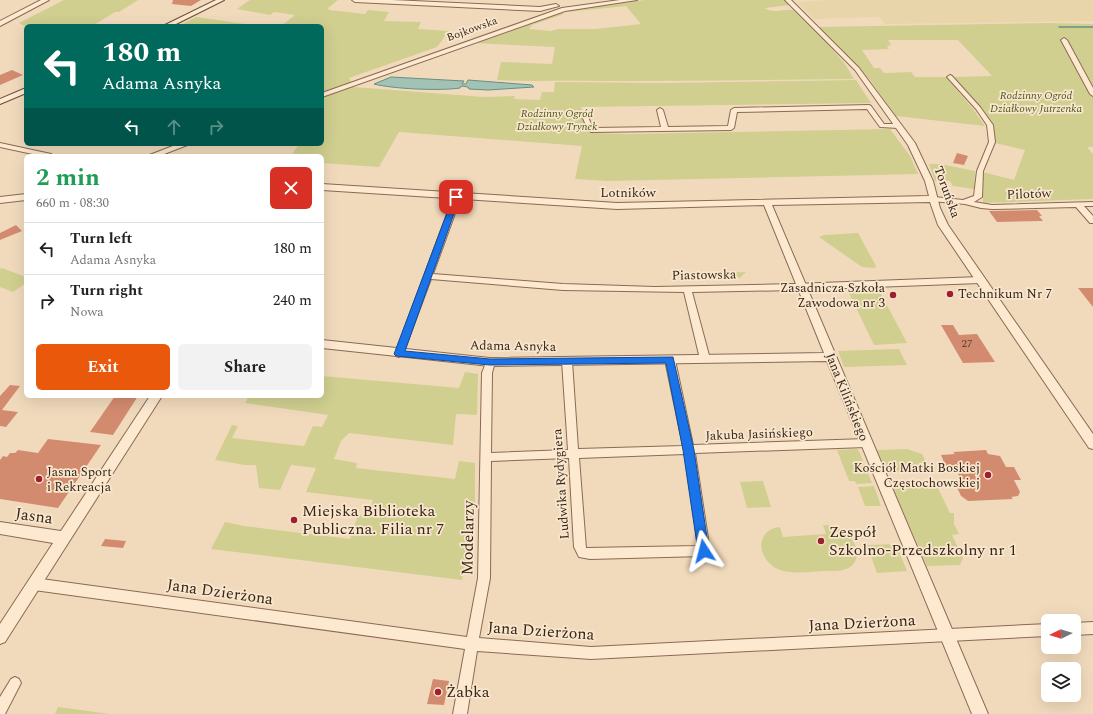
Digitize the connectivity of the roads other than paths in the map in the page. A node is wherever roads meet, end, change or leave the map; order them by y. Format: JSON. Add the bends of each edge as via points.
{"nodes":[{"id":1,"x":46,"y":0,"type":"edge"},
{"id":2,"x":221,"y":0,"type":"edge"},
{"id":3,"x":355,"y":0,"type":"edge"},
{"id":4,"x":634,"y":0,"type":"edge"},
{"id":5,"x":788,"y":0,"type":"edge"},
{"id":6,"x":564,"y":9,"type":"junction"},
{"id":7,"x":0,"y":24,"type":"edge"},
{"id":8,"x":173,"y":24,"type":"edge"},
{"id":9,"x":1064,"y":40,"type":"dead end"},
{"id":10,"x":950,"y":77,"type":"dead end"},
{"id":11,"x":24,"y":91,"type":"edge"},
{"id":12,"x":1093,"y":94,"type":"edge"},
{"id":13,"x":324,"y":95,"type":"edge"},
{"id":14,"x":0,"y":102,"type":"edge"},
{"id":15,"x":660,"y":110,"type":"dead end"},
{"id":16,"x":585,"y":116,"type":"dead end"},
{"id":17,"x":899,"y":126,"type":"junction"},
{"id":18,"x":665,"y":129,"type":"junction"},
{"id":19,"x":0,"y":145,"type":"edge"},
{"id":20,"x":180,"y":146,"type":"edge"},
{"id":21,"x":42,"y":154,"type":"edge"},
{"id":22,"x":157,"y":154,"type":"edge"},
{"id":23,"x":324,"y":187,"type":"edge"},
{"id":24,"x":24,"y":197,"type":"edge"},
{"id":25,"x":456,"y":197,"type":"junction"},
{"id":26,"x":934,"y":199,"type":"junction"},
{"id":27,"x":0,"y":200,"type":"edge"},
{"id":28,"x":967,"y":202,"type":"junction"},
{"id":29,"x":767,"y":204,"type":"junction"},
{"id":30,"x":1078,"y":204,"type":"junction"},
{"id":31,"x":1093,"y":204,"type":"edge"},
{"id":32,"x":1093,"y":221,"type":"edge"},
{"id":33,"x":428,"y":276,"type":"junction"},
{"id":34,"x":980,"y":280,"type":"junction"},
{"id":35,"x":801,"y":286,"type":"junction"},
{"id":36,"x":687,"y":288,"type":"junction"},
{"id":37,"x":324,"y":344,"type":"edge"},
{"id":38,"x":399,"y":354,"type":"junction"},
{"id":39,"x":831,"y":356,"type":"junction"},
{"id":40,"x":705,"y":359,"type":"junction"},
{"id":41,"x":670,"y":360,"type":"junction"},
{"id":42,"x":567,"y":361,"type":"junction"},
{"id":43,"x":490,"y":362,"type":"junction"},
{"id":44,"x":155,"y":398,"type":"edge"},
{"id":45,"x":866,"y":443,"type":"junction"},
{"id":46,"x":1093,"y":444,"type":"edge"},
{"id":47,"x":688,"y":450,"type":"junction"},
{"id":48,"x":573,"y":453,"type":"junction"},
{"id":49,"x":486,"y":457,"type":"junction"},
{"id":50,"x":0,"y":528,"type":"edge"},
{"id":51,"x":64,"y":538,"type":"junction"},
{"id":52,"x":34,"y":584,"type":"junction"},
{"id":53,"x":1093,"y":628,"type":"edge"},
{"id":54,"x":1081,"y":629,"type":"edge"},
{"id":55,"x":1041,"y":630,"type":"edge"},
{"id":56,"x":947,"y":635,"type":"junction"},
{"id":57,"x":0,"y":638,"type":"edge"},
{"id":58,"x":472,"y":644,"type":"junction"},
{"id":59,"x":15,"y":683,"type":"dead end"},
{"id":60,"x":0,"y":708,"type":"edge"},
{"id":61,"x":460,"y":714,"type":"edge"},
{"id":62,"x":980,"y":714,"type":"edge"}],
"edges":[{"from":1,"to":7,"type":"street"},
{"from":2,"to":8,"type":"main road"},
{"from":3,"to":6,"type":"street","via":[[540,9],[558,6]]},
{"from":4,"to":6,"type":"street","name":"Bojkowska"},
{"from":5,"to":17,"type":"street","name":"Toruńska","via":[[857,70]]},
{"from":6,"to":13,"type":"street","name":"Bojkowska"},
{"from":9,"to":12,"type":"street"},
{"from":10,"to":28,"type":"street","via":[[990,125],[992,142],[980,171],[978,197]]},
{"from":11,"to":14,"type":"main road"},
{"from":15,"to":18,"type":"street"},
{"from":16,"to":18,"type":"street","via":[[591,130]]},
{"from":17,"to":18,"type":"street","via":[[882,126],[869,107],[734,110],[731,128]]},
{"from":17,"to":26,"type":"street","name":"Toruńska","via":[[922,163]]},
{"from":19,"to":21,"type":"street"},
{"from":20,"to":22,"type":"street"},
{"from":23,"to":25,"type":"street","name":"Lotników"},
{"from":24,"to":27,"type":"street"},
{"from":25,"to":29,"type":"street","name":"Lotników","via":[[617,206]]},
{"from":25,"to":33,"type":"street"},
{"from":26,"to":28,"type":"street","name":"Pilotów"},
{"from":26,"to":29,"type":"street","name":"Lotników"},
{"from":26,"to":34,"type":"street","name":"Toruńska","via":[[943,225]]},
{"from":28,"to":30,"type":"street","name":"Pilotów","via":[[992,207]]},
{"from":29,"to":35,"type":"street","name":"Jana Kilińskiego"},
{"from":30,"to":31,"type":"street","name":"Pilotów"},
{"from":30,"to":32,"type":"street"},
{"from":33,"to":36,"type":"street","name":"Piastowska","via":[[570,287]]},
{"from":33,"to":38,"type":"street"},
{"from":34,"to":35,"type":"street","name":"Piastowska"},
{"from":34,"to":46,"type":"street","name":"Toruńska"},
{"from":35,"to":36,"type":"street","name":"Piastowska"},
{"from":35,"to":39,"type":"street","name":"Jana Kilińskiego"},
{"from":36,"to":40,"type":"street"},
{"from":37,"to":38,"type":"street","name":"Adama Asnyka"},
{"from":38,"to":43,"type":"street","name":"Adama Asnyka"},
{"from":39,"to":40,"type":"street","name":"Adama Asnyka"},
{"from":39,"to":45,"type":"street","name":"Jana Kilińskiego"},
{"from":40,"to":41,"type":"street","name":"Adama Asnyka"},
{"from":41,"to":42,"type":"street","name":"Adama Asnyka"},
{"from":41,"to":47,"type":"street","name":"Ludwika Rydygiera"},
{"from":42,"to":43,"type":"street","name":"Adama Asnyka"},
{"from":42,"to":48,"type":"street","name":"Ludwika Rydygiera"},
{"from":43,"to":49,"type":"street","name":"Modelarzy","via":[[487,373]]},
{"from":44,"to":51,"type":"street"},
{"from":45,"to":47,"type":"street","name":"Jakuba Jasińskiego"},
{"from":45,"to":56,"type":"street","name":"Jana Kilińskiego"},
{"from":47,"to":48,"type":"street","name":"Jakuba Jasińskiego"},
{"from":47,"to":48,"type":"street","name":"Ludwika Rydygiera","via":[[704,551],[583,553],[580,547]]},
{"from":48,"to":49,"type":"street","name":"Jakuba Jasińskiego"},
{"from":49,"to":58,"type":"street","name":"Modelarzy","via":[[484,578]]},
{"from":50,"to":51,"type":"street","name":"Jasna"},
{"from":51,"to":52,"type":"street"},
{"from":52,"to":57,"type":"street"},
{"from":52,"to":58,"type":"street","name":"Jana Dzierżona"},
{"from":53,"to":54,"type":"street"},
{"from":55,"to":56,"type":"street","name":"Jana Dzierżona"},
{"from":56,"to":58,"type":"street","name":"Jana Dzierżona","via":[[591,653]]},
{"from":56,"to":62,"type":"street","name":"Jana Kilińskiego"},
{"from":58,"to":61,"type":"street","name":"Modelarzy"},
{"from":59,"to":60,"type":"street"}]}
